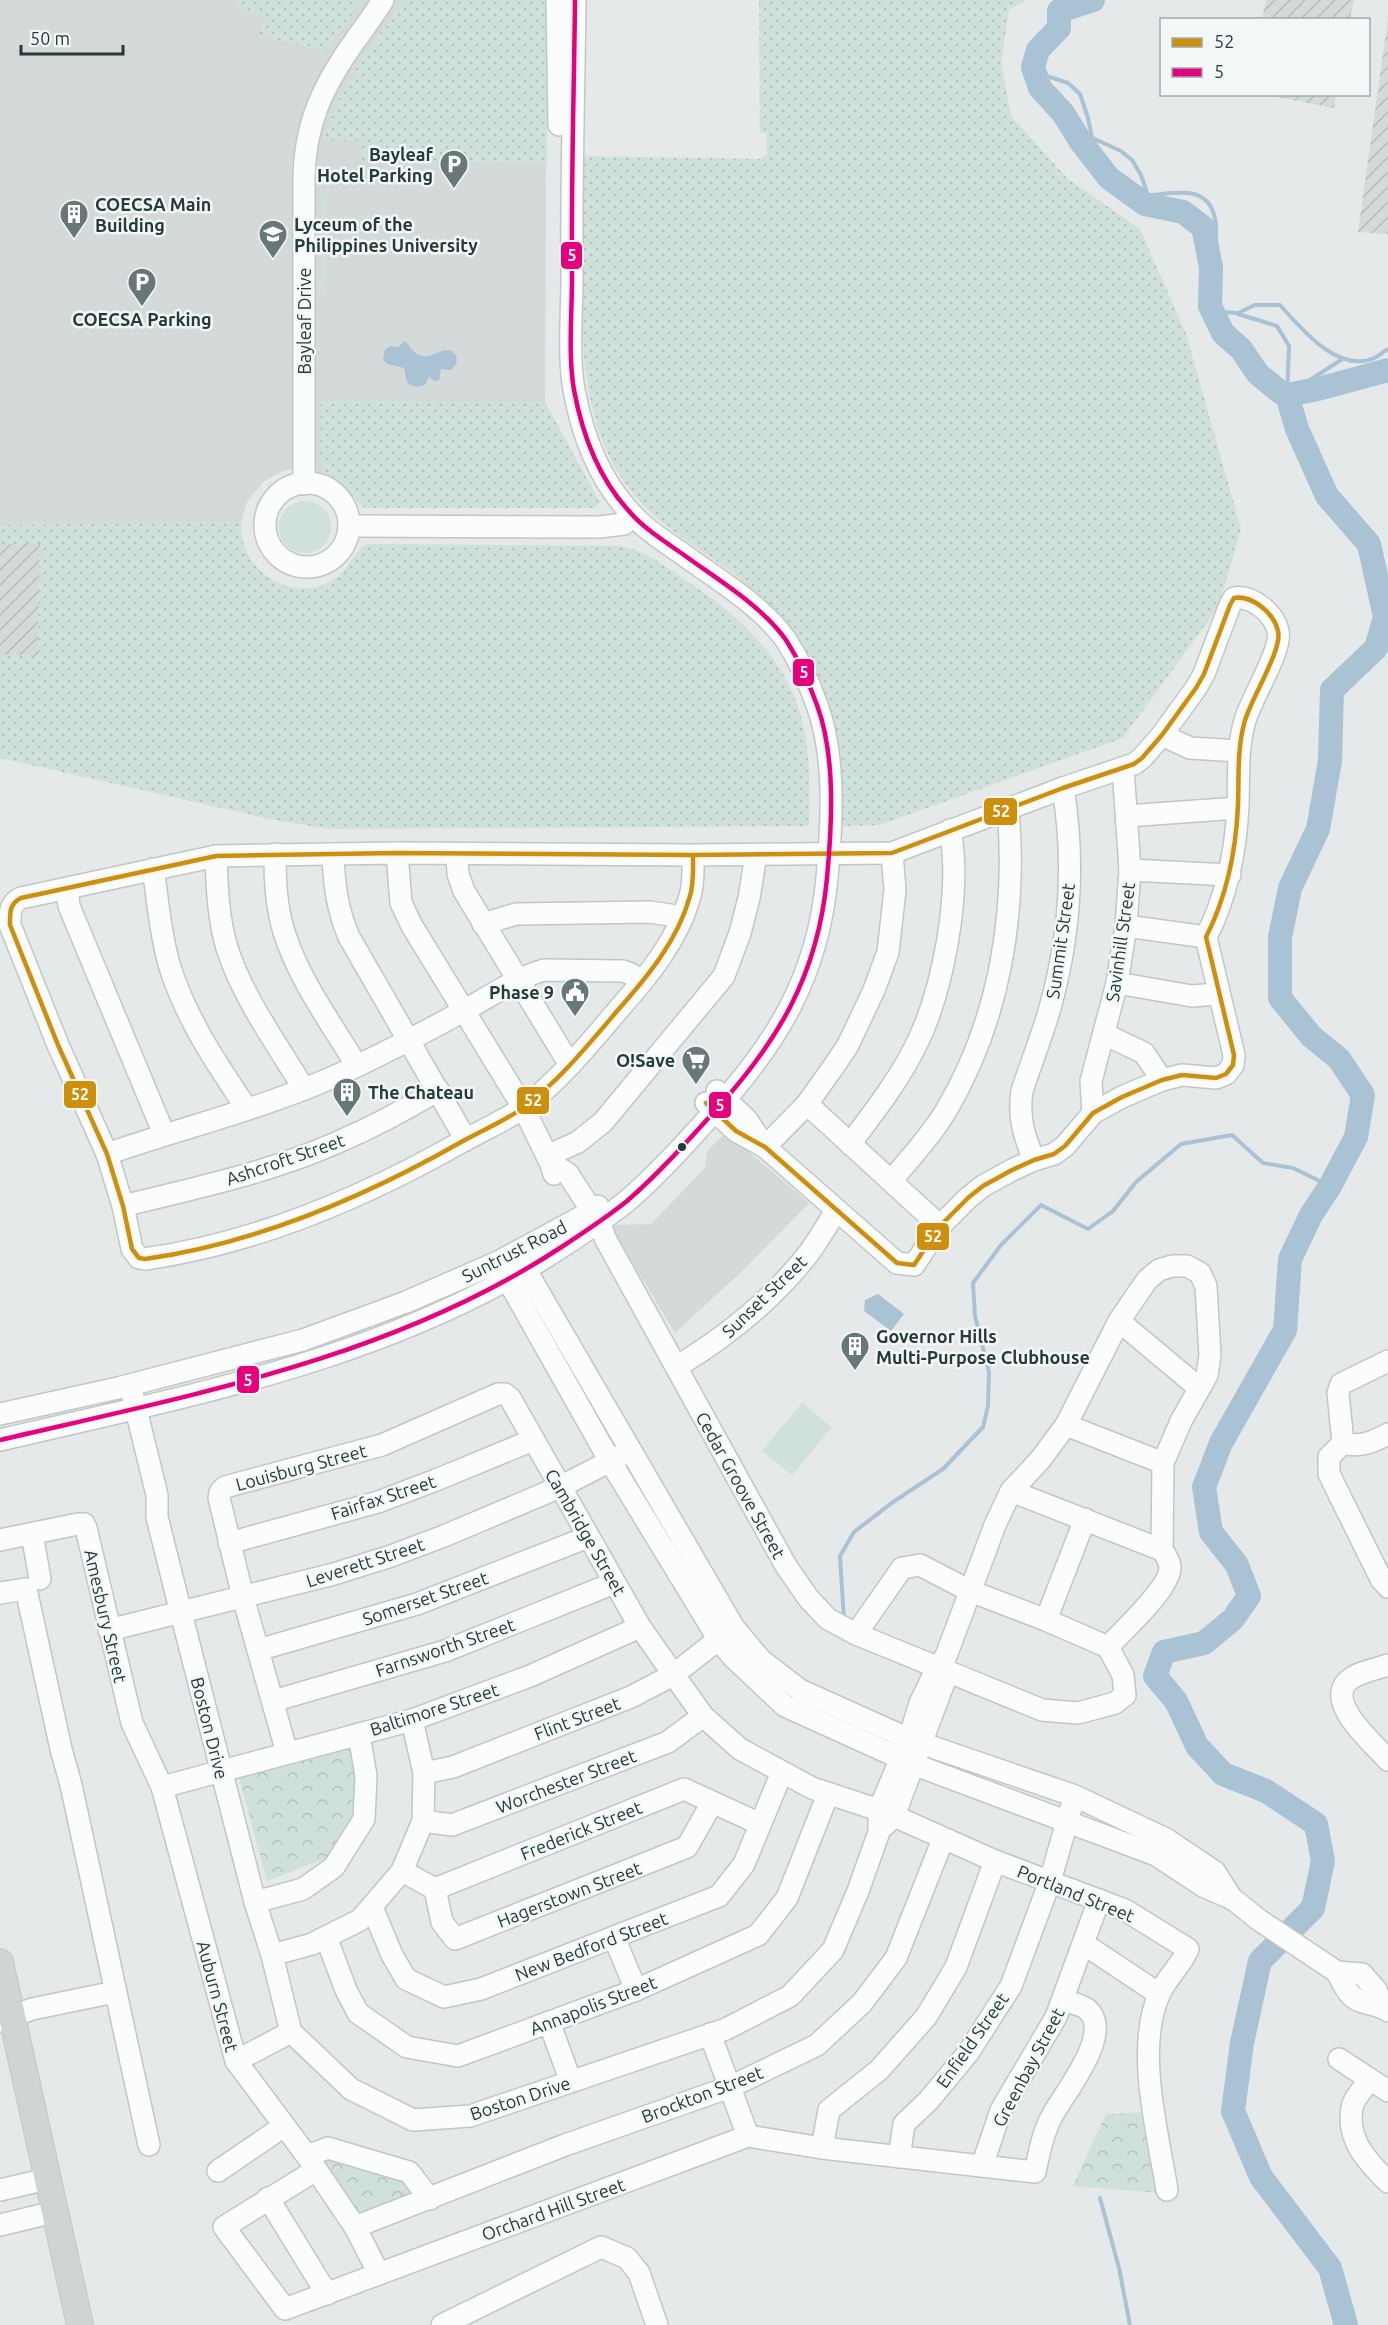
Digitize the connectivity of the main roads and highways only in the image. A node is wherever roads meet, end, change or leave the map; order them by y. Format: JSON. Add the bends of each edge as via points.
{"nodes":[{"id":1,"x":0,"y":1962,"type":"edge"},
{"id":2,"x":6,"y":2019,"type":"edge"},
{"id":3,"x":80,"y":2325,"type":"edge"}],
"edges":[{"from":1,"to":2,"type":"main road"},
{"from":2,"to":3,"type":"main road"}]}
